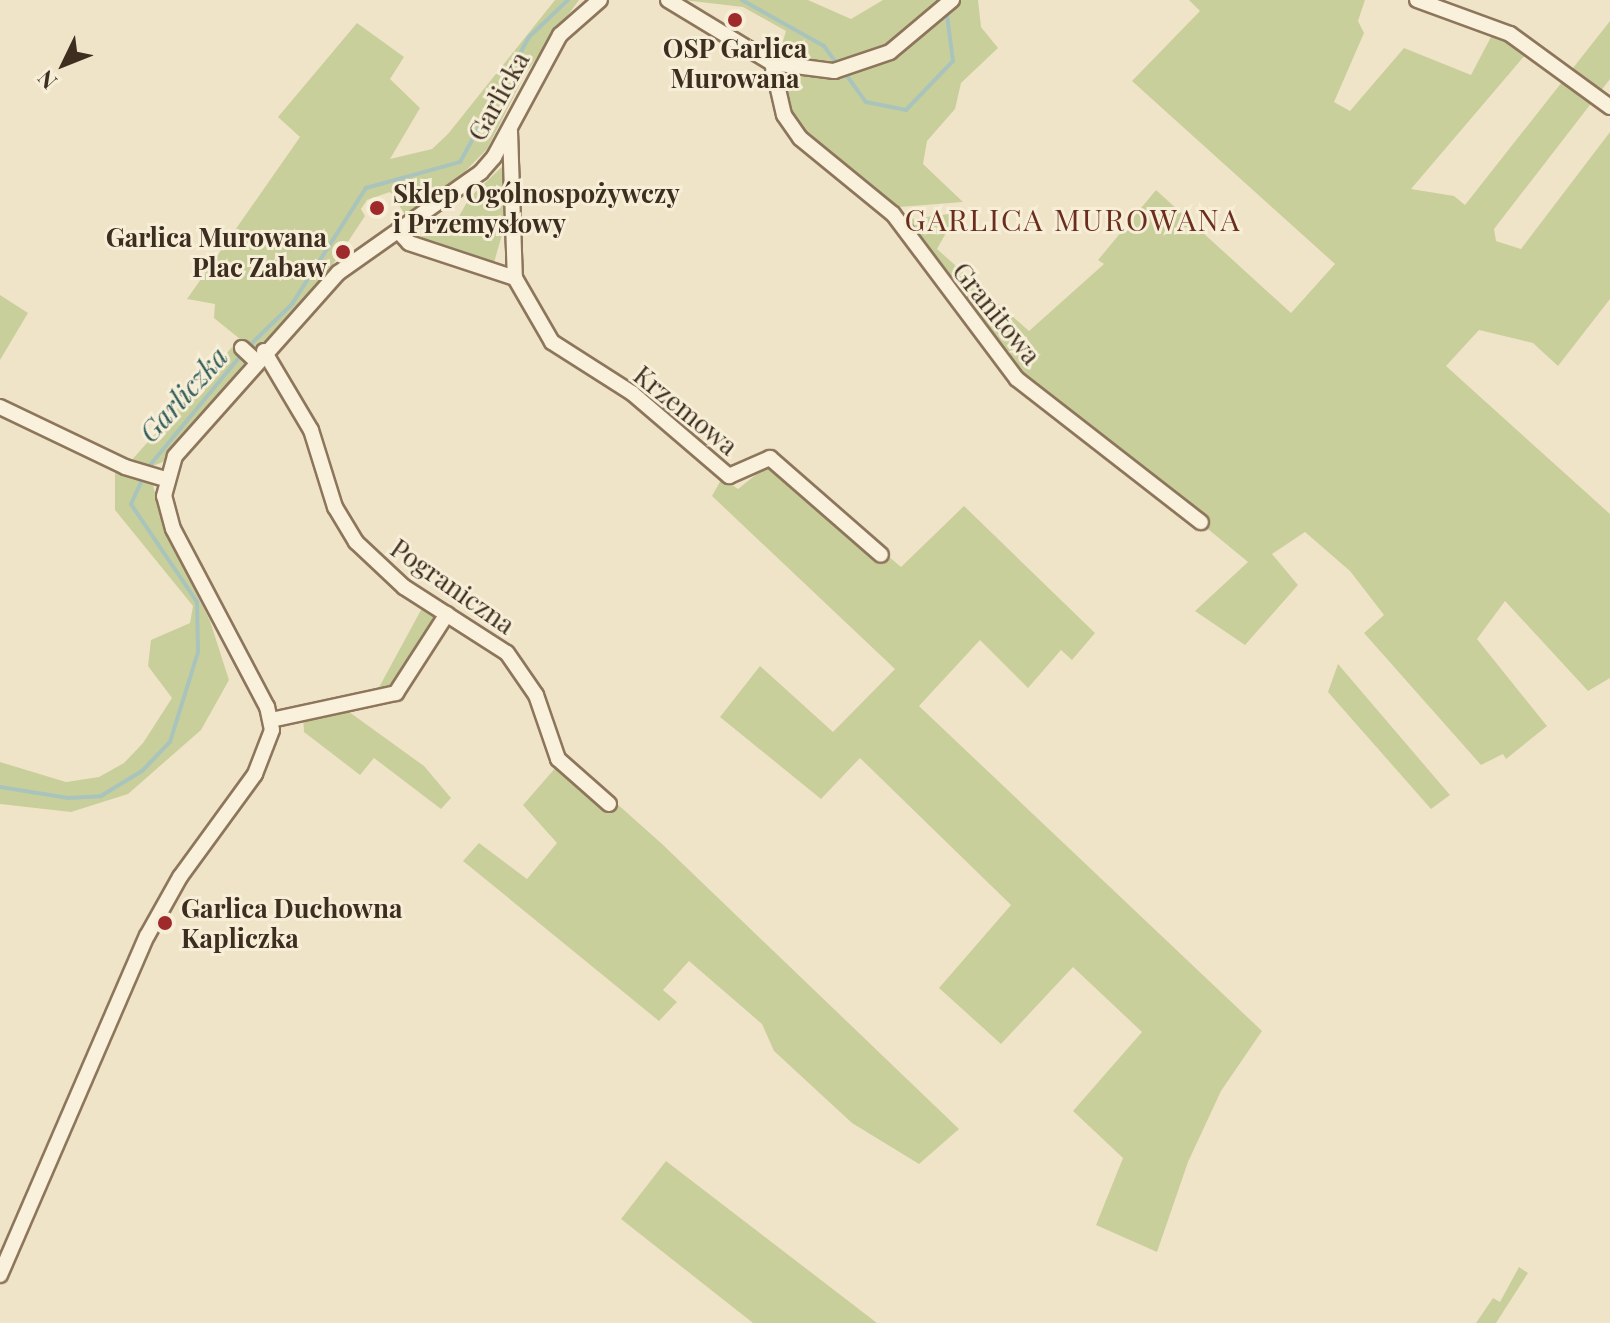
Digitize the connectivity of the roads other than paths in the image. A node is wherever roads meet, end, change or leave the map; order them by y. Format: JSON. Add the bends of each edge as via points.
{"nodes":[{"id":1,"x":600,"y":0,"type":"edge"},
{"id":2,"x":668,"y":0,"type":"edge"},
{"id":3,"x":952,"y":0,"type":"edge"},
{"id":4,"x":1417,"y":0,"type":"edge"},
{"id":5,"x":772,"y":63,"type":"junction"},
{"id":6,"x":1610,"y":107,"type":"edge"},
{"id":7,"x":510,"y":126,"type":"junction"},
{"id":8,"x":398,"y":231,"type":"junction"},
{"id":9,"x":515,"y":278,"type":"junction"},
{"id":10,"x":253,"y":354,"type":"junction"},
{"id":11,"x":0,"y":407,"type":"edge"},
{"id":12,"x":165,"y":479,"type":"junction"},
{"id":13,"x":1201,"y":522,"type":"dead end"},
{"id":14,"x":881,"y":555,"type":"dead end"},
{"id":15,"x":447,"y":614,"type":"junction"},
{"id":16,"x":271,"y":720,"type":"junction"},
{"id":17,"x":609,"y":804,"type":"dead end"},
{"id":18,"x":0,"y":1275,"type":"edge"}],
"edges":[{"from":1,"to":7,"type":"street","name":"Garlicka","via":[[560,35]]},
{"from":2,"to":5,"type":"street"},
{"from":3,"to":5,"type":"street","via":[[890,52],[851,69]]},
{"from":4,"to":6,"type":"street","via":[[1510,34]]},
{"from":5,"to":13,"type":"street","name":"Granitowa","via":[[784,115],[800,138],[893,214],[1017,379]]},
{"from":7,"to":8,"type":"street","name":"Garlicka","via":[[481,172]]},
{"from":7,"to":9,"type":"street","name":"Krzemowa"},
{"from":8,"to":9,"type":"street","via":[[409,243]]},
{"from":8,"to":10,"type":"street","name":"Garlicka","via":[[338,273]]},
{"from":9,"to":14,"type":"street","name":"Krzemowa","via":[[552,342],[632,393],[719,470],[739,474],[758,459],[770,458]]},
{"from":10,"to":12,"type":"street","name":"Garlicka","via":[[175,456]]},
{"from":10,"to":15,"type":"street","name":"Pograniczna","via":[[311,430],[335,507],[356,542],[404,587]]},
{"from":11,"to":12,"type":"street"},
{"from":12,"to":16,"type":"street","via":[[173,529]]},
{"from":15,"to":16,"type":"street","via":[[396,693]]},
{"from":15,"to":17,"type":"street","name":"Pograniczna","via":[[480,632],[514,661],[536,695],[558,759]]},
{"from":16,"to":18,"type":"street","via":[[268,749],[255,774],[180,877],[147,936]]}]}
